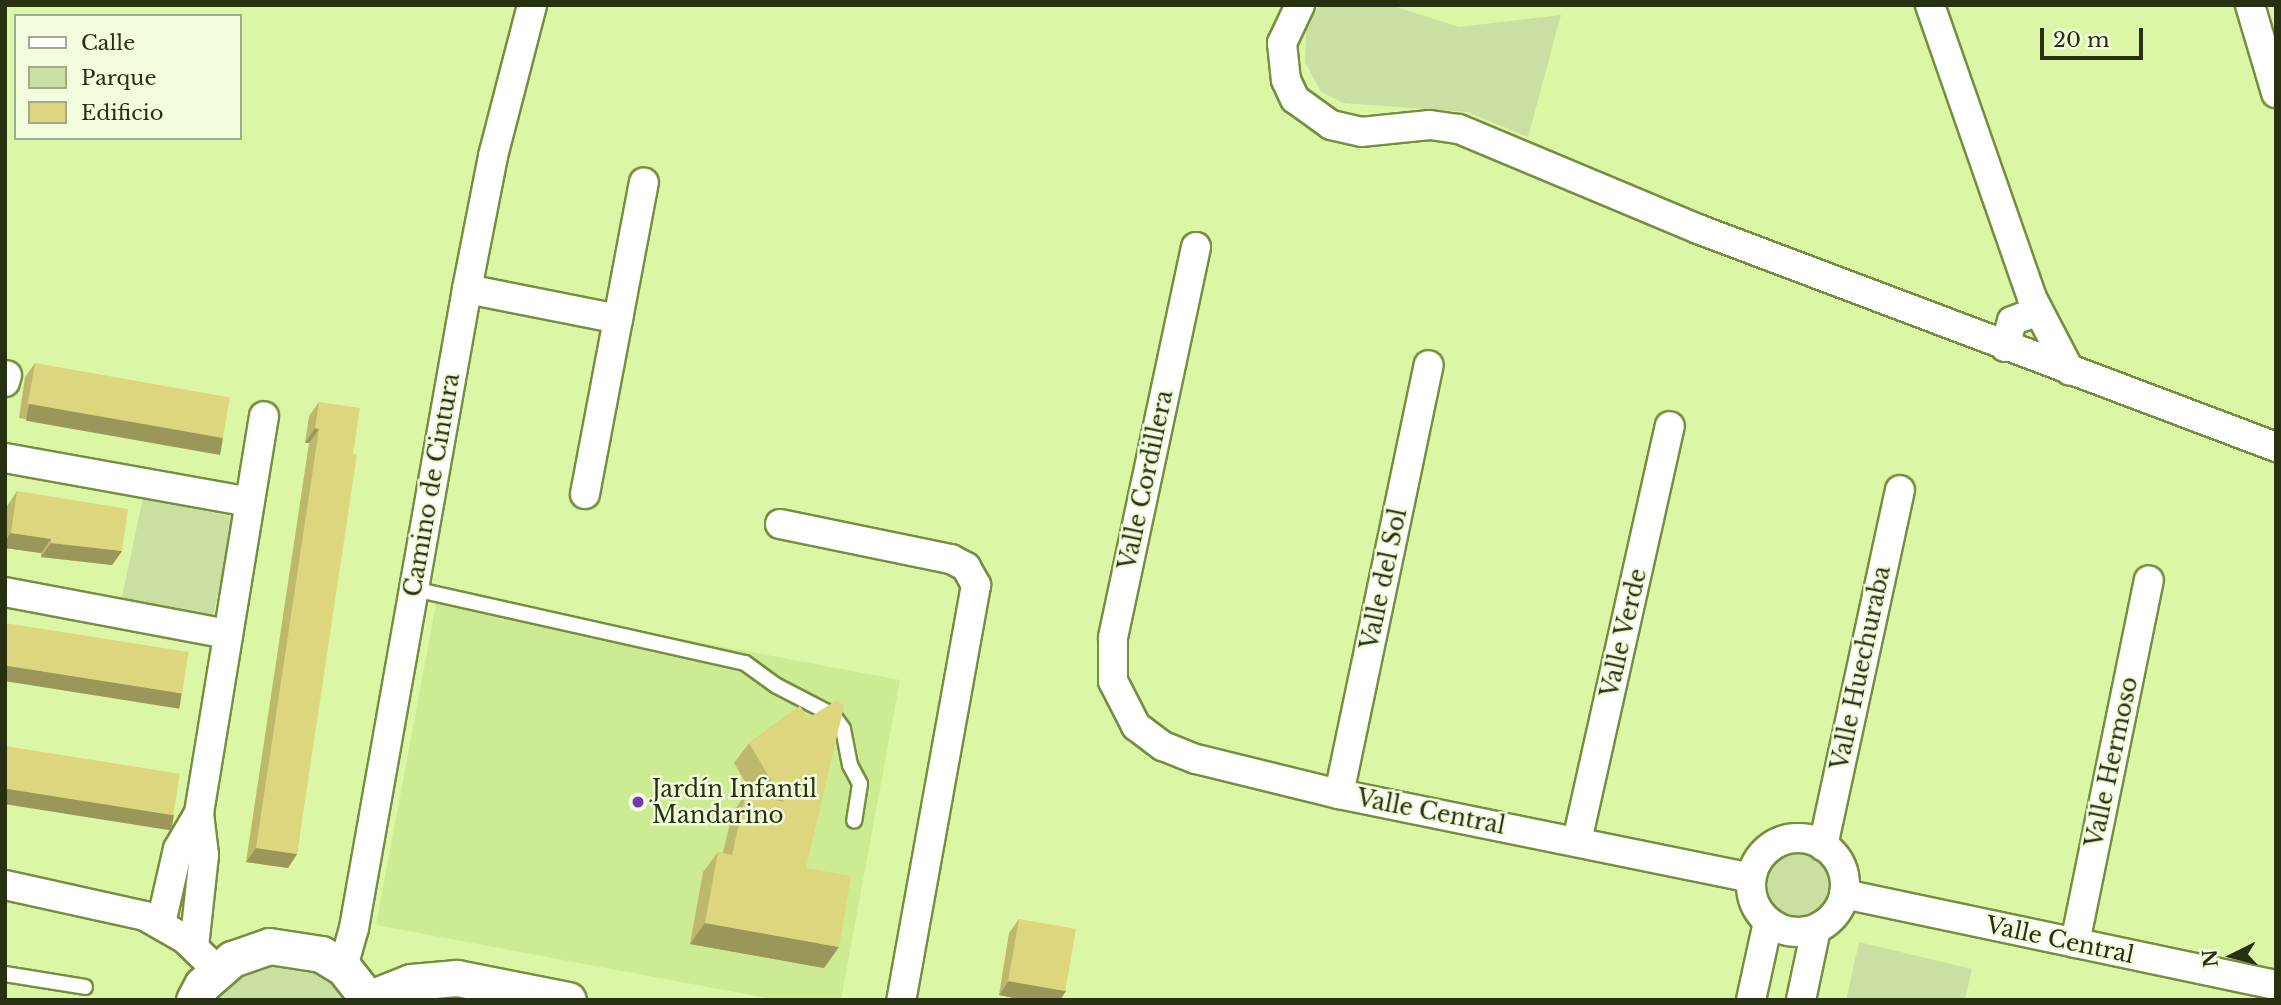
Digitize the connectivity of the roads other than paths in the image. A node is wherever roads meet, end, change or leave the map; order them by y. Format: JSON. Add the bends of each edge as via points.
{"nodes":[{"id":1,"x":532,"y":5,"type":"edge"},
{"id":2,"x":1300,"y":5,"type":"edge"},
{"id":3,"x":1930,"y":5,"type":"edge"},
{"id":4,"x":2250,"y":5,"type":"edge"},
{"id":5,"x":2276,"y":93,"type":"edge"},
{"id":6,"x":643,"y":183,"type":"dead end"},
{"id":7,"x":1196,"y":247,"type":"dead end"},
{"id":8,"x":467,"y":289,"type":"junction"},
{"id":9,"x":2038,"y":311,"type":"junction"},
{"id":10,"x":618,"y":319,"type":"junction"},
{"id":11,"x":2005,"y":346,"type":"junction"},
{"id":12,"x":1429,"y":365,"type":"dead end"},
{"id":13,"x":2070,"y":372,"type":"junction"},
{"id":14,"x":264,"y":416,"type":"dead end"},
{"id":15,"x":1670,"y":426,"type":"dead end"},
{"id":16,"x":2276,"y":447,"type":"edge"},
{"id":17,"x":5,"y":458,"type":"edge"},
{"id":18,"x":1900,"y":490,"type":"dead end"},
{"id":19,"x":584,"y":494,"type":"dead end"},
{"id":20,"x":249,"y":502,"type":"junction"},
{"id":21,"x":780,"y":524,"type":"dead end"},
{"id":22,"x":2149,"y":580,"type":"dead end"},
{"id":23,"x":414,"y":589,"type":"junction"},
{"id":24,"x":5,"y":592,"type":"edge"},
{"id":25,"x":228,"y":634,"type":"junction"},
{"id":26,"x":1126,"y":713,"type":"joint"},
{"id":27,"x":1339,"y":794,"type":"junction"},
{"id":28,"x":199,"y":813,"type":"junction"},
{"id":29,"x":854,"y":821,"type":"dead end"},
{"id":30,"x":1577,"y":841,"type":"junction"},
{"id":31,"x":1823,"y":846,"type":"junction"},
{"id":32,"x":1752,"y":878,"type":"junction"},
{"id":33,"x":5,"y":885,"type":"edge"},
{"id":34,"x":1844,"y":894,"type":"junction"},
{"id":35,"x":1768,"y":922,"type":"junction"},
{"id":36,"x":161,"y":923,"type":"junction"},
{"id":37,"x":1816,"y":929,"type":"junction"},
{"id":38,"x":2075,"y":943,"type":"junction"},
{"id":39,"x":205,"y":959,"type":"junction"},
{"id":40,"x":343,"y":967,"type":"junction"},
{"id":41,"x":5,"y":974,"type":"edge"},
{"id":42,"x":2276,"y":985,"type":"edge"},
{"id":43,"x":85,"y":987,"type":"dead end"},
{"id":44,"x":368,"y":999,"type":"edge"},
{"id":45,"x":194,"y":1000,"type":"edge"},
{"id":46,"x":568,"y":1000,"type":"edge"},
{"id":47,"x":901,"y":1000,"type":"edge"},
{"id":48,"x":1751,"y":1000,"type":"edge"},
{"id":49,"x":1801,"y":1000,"type":"edge"}],
"edges":[{"from":1,"to":8,"type":"street","name":"Camino de Cintura","via":[[493,156]]},
{"from":2,"to":11,"type":"street","via":[[1282,43],[1286,80],[1295,99],[1331,125],[1361,132],[1430,125],[1459,129],[1698,229]]},
{"from":3,"to":9,"type":"street"},
{"from":4,"to":5,"type":"street"},
{"from":6,"to":10,"type":"street"},
{"from":7,"to":26,"type":"street","name":"Valle Cordillera","via":[[1113,638],[1114,681]]},
{"from":8,"to":10,"type":"street"},
{"from":8,"to":23,"type":"street","name":"Camino de Cintura"},
{"from":9,"to":11,"type":"street","via":[[2012,321]]},
{"from":9,"to":13,"type":"street"},
{"from":10,"to":19,"type":"street"},
{"from":11,"to":13,"type":"street"},
{"from":12,"to":27,"type":"street","name":"Valle del Sol"},
{"from":13,"to":16,"type":"street"},
{"from":14,"to":20,"type":"street"},
{"from":15,"to":30,"type":"street","name":"Valle Verde"},
{"from":17,"to":20,"type":"street"},
{"from":18,"to":31,"type":"street","name":"Valle Huechuraba"},
{"from":20,"to":25,"type":"street"},
{"from":21,"to":47,"type":"street","via":[[951,559],[966,567],[976,585]]},
{"from":22,"to":38,"type":"street","name":"Valle Hermoso"},
{"from":23,"to":29,"type":"lane","via":[[745,663],[777,686],[834,715],[860,784]]},
{"from":23,"to":40,"type":"street","name":"Camino de Cintura","via":[[354,928]]},
{"from":24,"to":25,"type":"street"},
{"from":25,"to":28,"type":"street"},
{"from":26,"to":27,"type":"street","name":"Valle Central","via":[[1149,737],[1178,753]]},
{"from":27,"to":30,"type":"street","name":"Valle Central"},
{"from":28,"to":36,"type":"street","via":[[178,849]]},
{"from":28,"to":39,"type":"street"},
{"from":30,"to":32,"type":"street","name":"Valle Central"},
{"from":31,"to":32,"type":"street","via":[[1797,839],[1773,846],[1756,865]]},
{"from":31,"to":34,"type":"street","via":[[1841,866]]},
{"from":32,"to":35,"type":"street","via":[[1754,902]]},
{"from":33,"to":36,"type":"street","via":[[122,908]]},
{"from":34,"to":37,"type":"street","via":[[1837,911]]},
{"from":34,"to":38,"type":"street","name":"Valle Central"},
{"from":35,"to":37,"type":"street","via":[[1791,932]]},
{"from":35,"to":48,"type":"street"},
{"from":36,"to":39,"type":"street"},
{"from":37,"to":49,"type":"street"},
{"from":38,"to":42,"type":"street","name":"Valle Central"},
{"from":39,"to":40,"type":"street","via":[[269,946],[321,954]]},
{"from":39,"to":45,"type":"street"},
{"from":40,"to":44,"type":"street"},
{"from":41,"to":43,"type":"lane"},
{"from":44,"to":46,"type":"street","via":[[411,982],[457,978]]}]}
